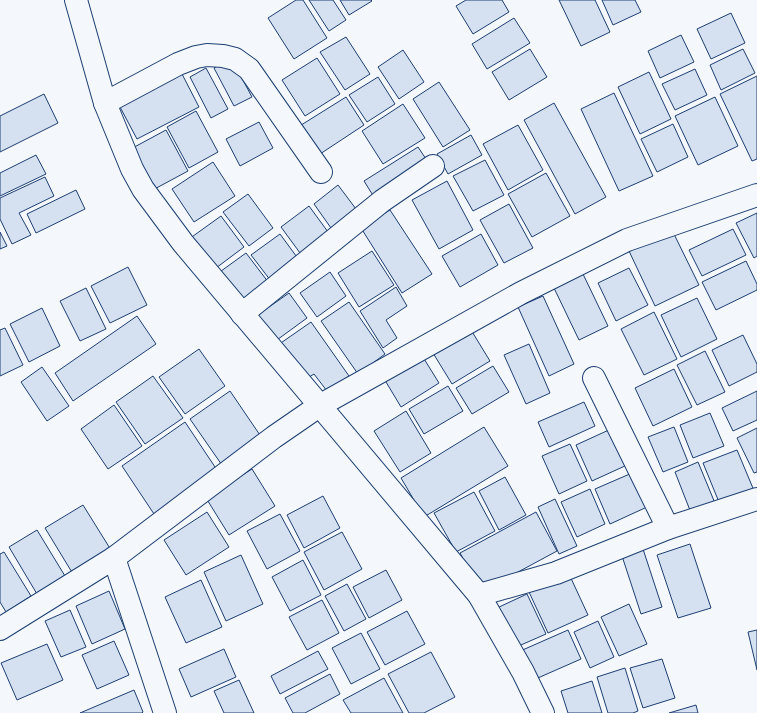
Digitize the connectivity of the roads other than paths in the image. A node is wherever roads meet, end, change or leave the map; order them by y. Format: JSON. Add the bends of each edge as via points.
{"nodes":[{"id":1,"x":76,"y":0,"type":"edge"},
{"id":2,"x":105,"y":103,"type":"junction"},
{"id":3,"x":433,"y":166,"type":"dead end"},
{"id":4,"x":321,"y":172,"type":"dead end"},
{"id":5,"x":757,"y":195,"type":"edge"},
{"id":6,"x":242,"y":314,"type":"junction"},
{"id":7,"x":594,"y":378,"type":"dead end"},
{"id":8,"x":319,"y":406,"type":"junction"},
{"id":9,"x":757,"y":499,"type":"edge"},
{"id":10,"x":668,"y":528,"type":"junction"},
{"id":11,"x":114,"y":558,"type":"junction"},
{"id":12,"x":478,"y":595,"type":"junction"},
{"id":13,"x":0,"y":628,"type":"edge"},
{"id":14,"x":165,"y":713,"type":"edge"},
{"id":15,"x":543,"y":713,"type":"edge"}],
"edges":[{"from":1,"to":2,"type":"street"},
{"from":2,"to":4,"type":"street","via":[[196,57],[207,55],[235,59],[248,69]]},
{"from":2,"to":6,"type":"street","via":[[143,189],[183,243]]},
{"from":3,"to":6,"type":"street","via":[[382,201]]},
{"from":5,"to":8,"type":"street","via":[[627,240],[521,293]]},
{"from":6,"to":8,"type":"street"},
{"from":7,"to":10,"type":"street"},
{"from":8,"to":11,"type":"street"},
{"from":8,"to":12,"type":"street"},
{"from":9,"to":10,"type":"street"},
{"from":10,"to":12,"type":"street","via":[[556,573]]},
{"from":11,"to":13,"type":"street"},
{"from":11,"to":14,"type":"street"},
{"from":12,"to":15,"type":"street","via":[[523,672]]}]}
